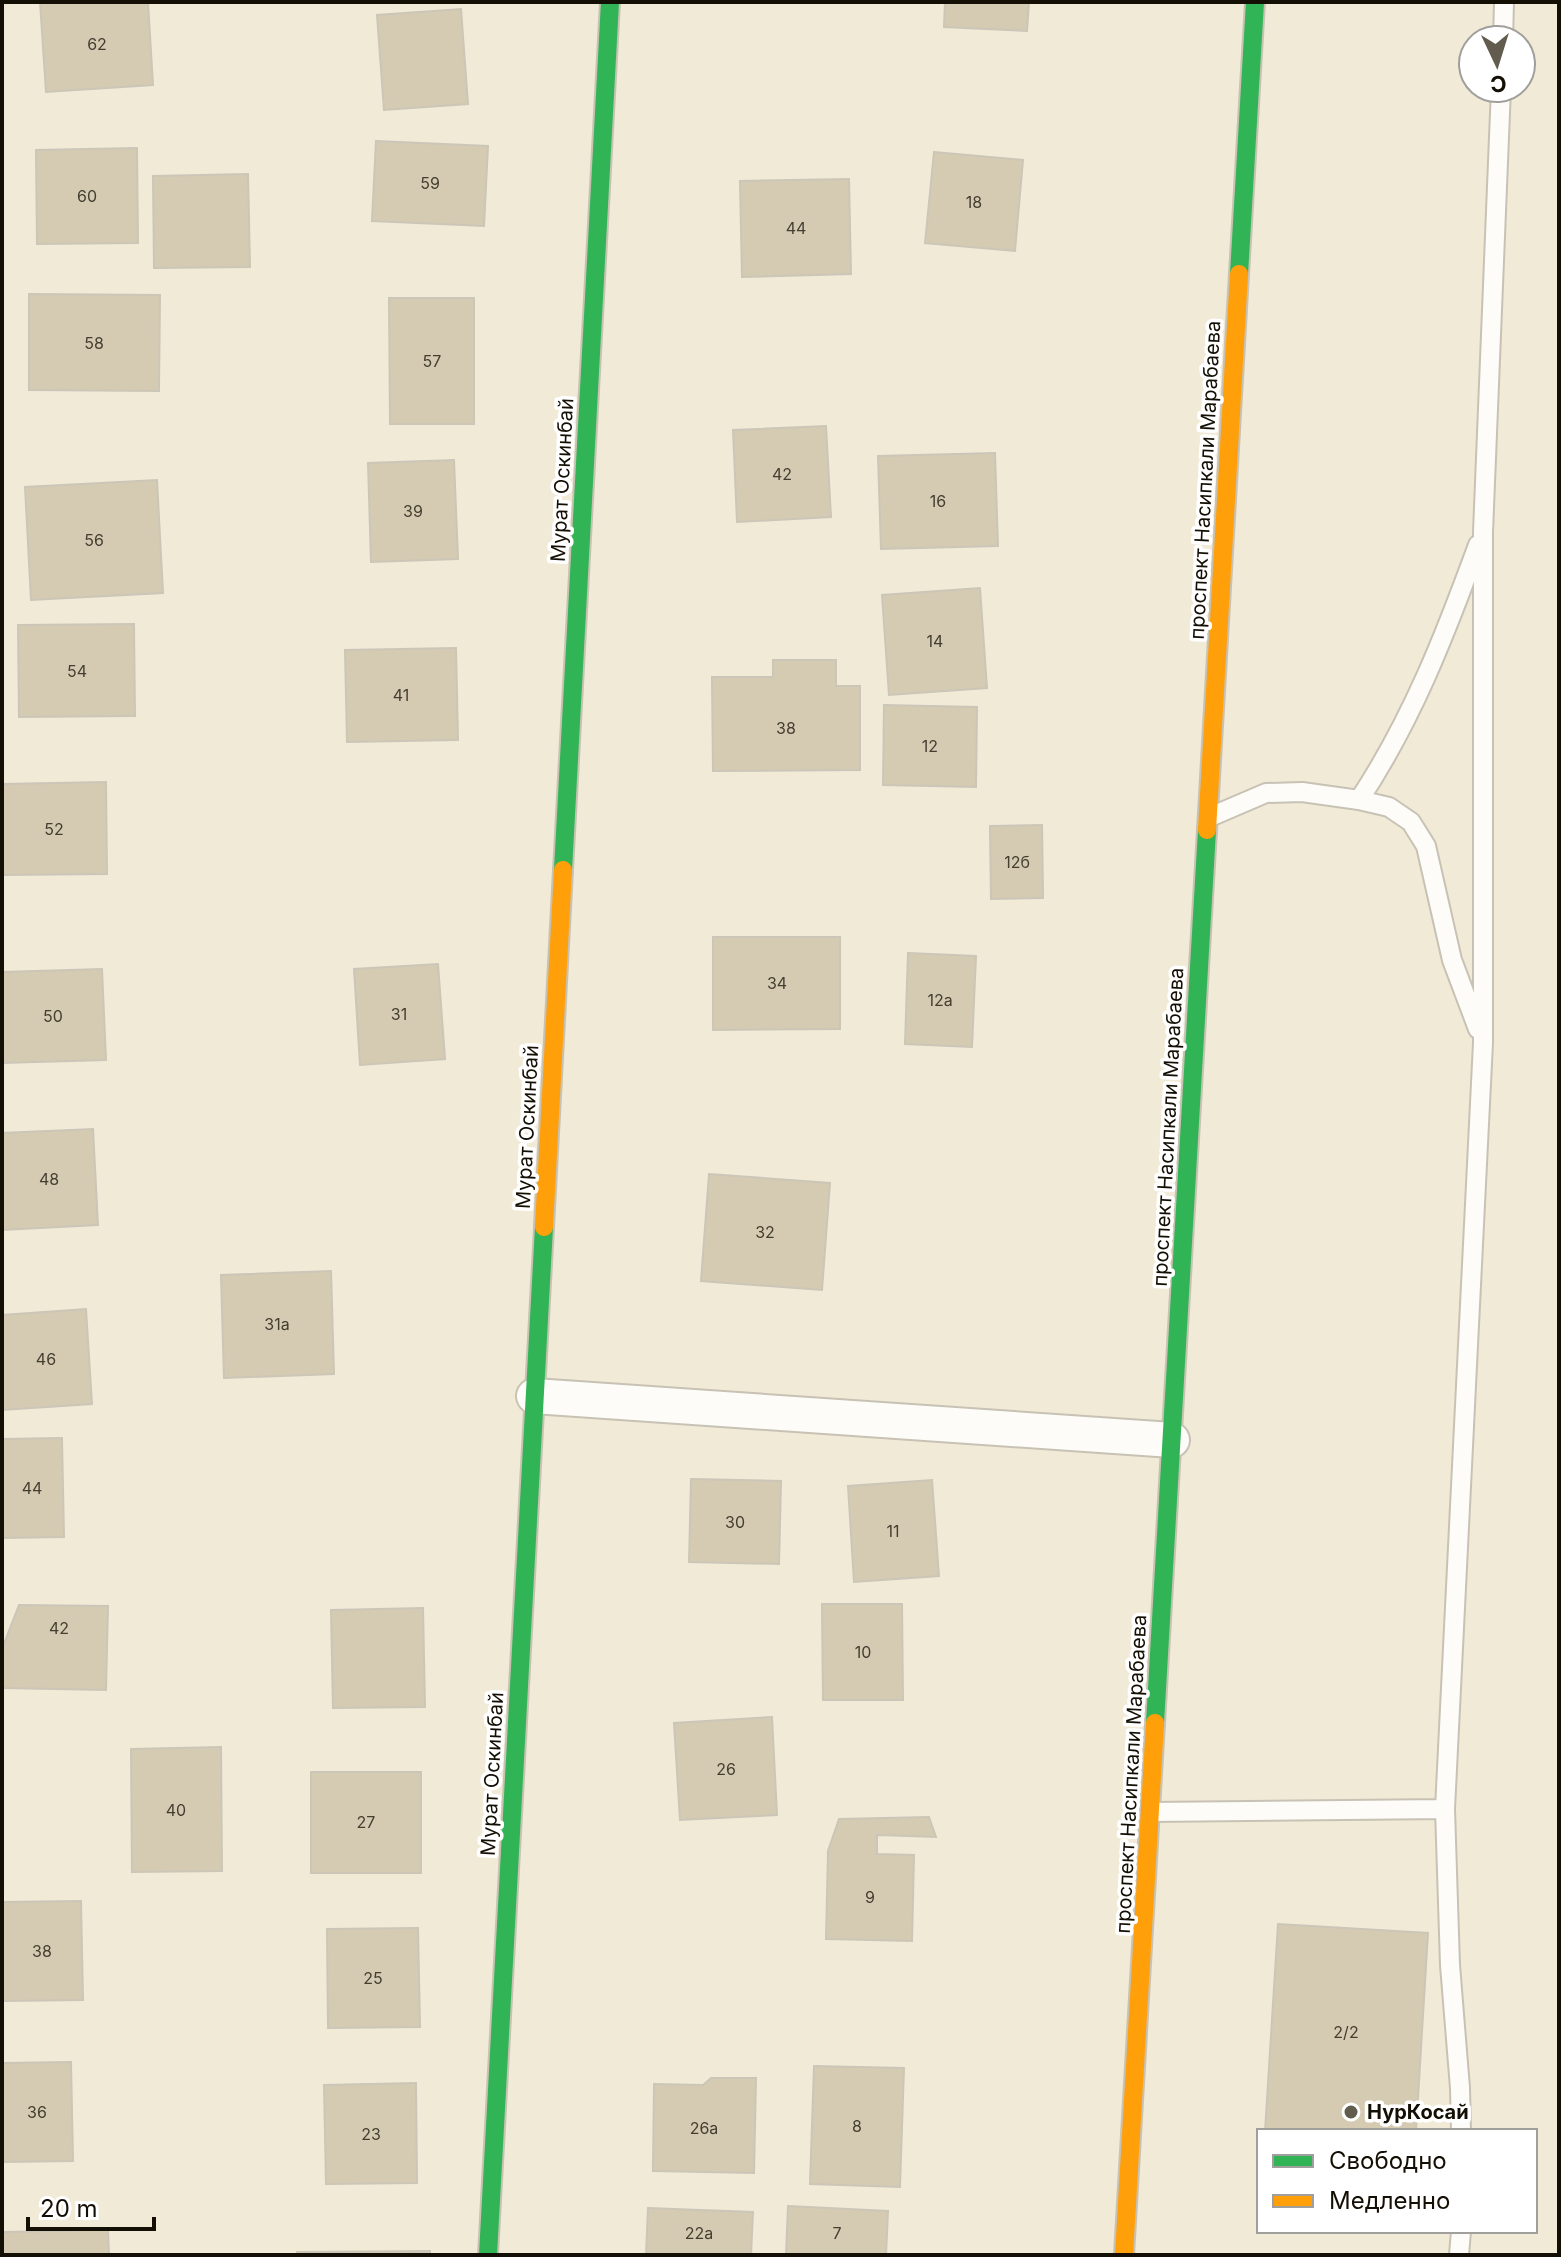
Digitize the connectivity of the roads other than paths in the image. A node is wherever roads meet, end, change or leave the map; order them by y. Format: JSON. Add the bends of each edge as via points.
{"nodes":[{"id":1,"x":610,"y":2,"type":"edge"},
{"id":2,"x":1255,"y":2,"type":"edge"},
{"id":3,"x":1504,"y":2,"type":"edge"},
{"id":4,"x":1503,"y":24,"type":"edge"},
{"id":5,"x":1500,"y":104,"type":"edge"},
{"id":6,"x":1483,"y":532,"type":"junction"},
{"id":7,"x":1359,"y":800,"type":"junction"},
{"id":8,"x":1208,"y":818,"type":"junction"},
{"id":9,"x":1483,"y":1043,"type":"junction"},
{"id":10,"x":534,"y":1396,"type":"junction"},
{"id":11,"x":1172,"y":1440,"type":"junction"},
{"id":12,"x":1445,"y":1809,"type":"junction"},
{"id":13,"x":1151,"y":1812,"type":"junction"},
{"id":14,"x":1461,"y":2129,"type":"edge"},
{"id":15,"x":1461,"y":2233,"type":"edge"},
{"id":16,"x":488,"y":2255,"type":"edge"},
{"id":17,"x":1124,"y":2255,"type":"edge"},
{"id":18,"x":1459,"y":2255,"type":"edge"}],
"edges":[{"from":1,"to":10,"type":"main road","name":"Мурат Оскинбай"},
{"from":2,"to":8,"type":"main road","name":"проспект Насипкали Марабаева"},
{"from":3,"to":4,"type":"lane"},
{"from":5,"to":6,"type":"lane"},
{"from":6,"to":7,"type":"lane","via":[[1413,707]]},
{"from":6,"to":9,"type":"lane"},
{"from":7,"to":8,"type":"lane","via":[[1266,793]]},
{"from":7,"to":9,"type":"lane","via":[[1389,807],[1411,822],[1426,846],[1452,960]]},
{"from":8,"to":11,"type":"main road","name":"проспект Насипкали Марабаева"},
{"from":9,"to":12,"type":"lane"},
{"from":10,"to":11,"type":"street"},
{"from":10,"to":16,"type":"main road","name":"Мурат Оскинбай"},
{"from":11,"to":13,"type":"main road","name":"проспект Насипкали Марабаева"},
{"from":12,"to":13,"type":"lane"},
{"from":12,"to":14,"type":"lane"},
{"from":13,"to":17,"type":"main road","name":"проспект Насипкали Марабаева"},
{"from":15,"to":18,"type":"lane"}]}
